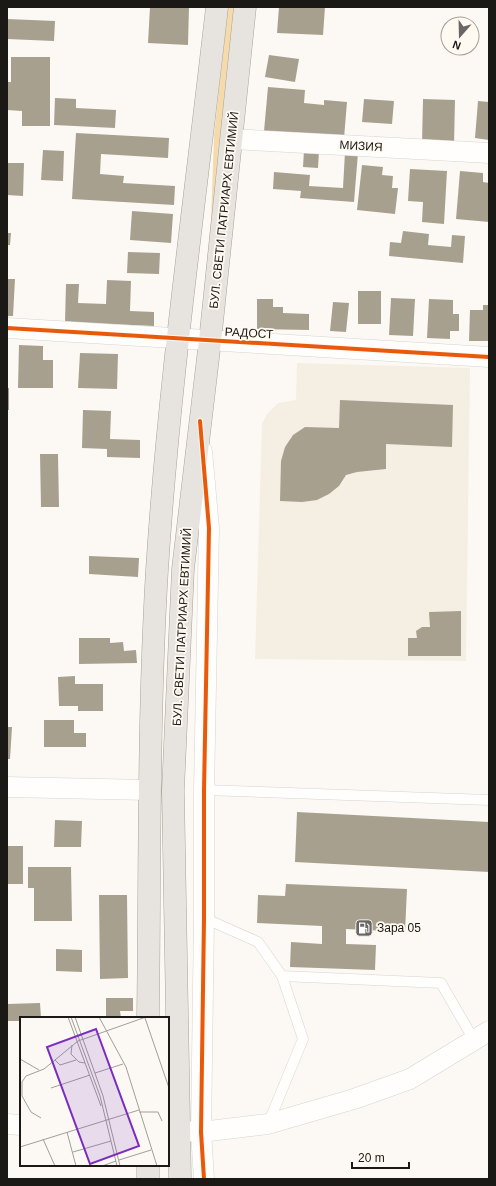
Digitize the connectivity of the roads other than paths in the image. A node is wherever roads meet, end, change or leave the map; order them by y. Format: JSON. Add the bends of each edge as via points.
{"nodes":[{"id":1,"x":217,"y":7,"type":"edge"},
{"id":2,"x":245,"y":7,"type":"edge"},
{"id":3,"x":232,"y":138,"type":"junction"},
{"id":4,"x":489,"y":153,"type":"edge"},
{"id":5,"x":7,"y":328,"type":"edge"},
{"id":6,"x":177,"y":339,"type":"junction"},
{"id":7,"x":210,"y":341,"type":"junction"},
{"id":8,"x":489,"y":357,"type":"edge"},
{"id":9,"x":200,"y":421,"type":"junction"},
{"id":10,"x":7,"y":786,"type":"edge"},
{"id":11,"x":149,"y":790,"type":"junction"},
{"id":12,"x":204,"y":790,"type":"junction"},
{"id":13,"x":489,"y":800,"type":"edge"},
{"id":14,"x":204,"y":918,"type":"junction"},
{"id":15,"x":282,"y":976,"type":"junction"},
{"id":16,"x":148,"y":1017,"type":"edge"},
{"id":17,"x":481,"y":1035,"type":"edge"},
{"id":18,"x":7,"y":1124,"type":"edge"},
{"id":19,"x":268,"y":1124,"type":"junction"},
{"id":20,"x":20,"y":1125,"type":"edge"},
{"id":21,"x":174,"y":1130,"type":"edge"},
{"id":22,"x":201,"y":1132,"type":"junction"},
{"id":23,"x":148,"y":1166,"type":"edge"},
{"id":24,"x":148,"y":1179,"type":"edge"},
{"id":25,"x":180,"y":1179,"type":"edge"},
{"id":26,"x":204,"y":1179,"type":"edge"}],
"edges":[{"from":1,"to":6,"type":"main road"},
{"from":2,"to":3,"type":"main road","name":"БУЛ. СВЕТИ ПАТРИАРХ ЕВТИМИЙ"},
{"from":3,"to":4,"type":"street","name":"МИЗИЯ"},
{"from":3,"to":7,"type":"main road","name":"БУЛ. СВЕТИ ПАТРИАРХ ЕВТИМИЙ"},
{"from":5,"to":6,"type":"street","name":"РАДОСТ"},
{"from":6,"to":7,"type":"street","name":"РАДОСТ"},
{"from":6,"to":11,"type":"main road","via":[[157,568]]},
{"from":7,"to":8,"type":"street","name":"РАДОСТ"},
{"from":7,"to":9,"type":"main road","name":"БУЛ. СВЕТИ ПАТРИАРХ ЕВТИМИЙ"},
{"from":9,"to":12,"type":"street","via":[[209,528]]},
{"from":9,"to":21,"type":"main road","name":"БУЛ. СВЕТИ ПАТРИАРХ ЕВТИМИЙ","via":[[183,569],[173,790]]},
{"from":10,"to":11,"type":"street"},
{"from":11,"to":16,"type":"main road"},
{"from":12,"to":13,"type":"lane"},
{"from":12,"to":14,"type":"street"},
{"from":14,"to":15,"type":"lane","via":[[258,942]]},
{"from":14,"to":22,"type":"street"},
{"from":15,"to":17,"type":"lane","via":[[441,984]]},
{"from":15,"to":19,"type":"lane","via":[[303,1039]]},
{"from":17,"to":19,"type":"street","via":[[410,1079]]},
{"from":18,"to":20,"type":"street"},
{"from":19,"to":22,"type":"street"},
{"from":21,"to":22,"type":"street"},
{"from":21,"to":25,"type":"main road","name":"БУЛ. СВЕТИ ПАТРИАРХ ЕВТИМИЙ"},
{"from":22,"to":26,"type":"street"},
{"from":23,"to":24,"type":"main road"}]}
